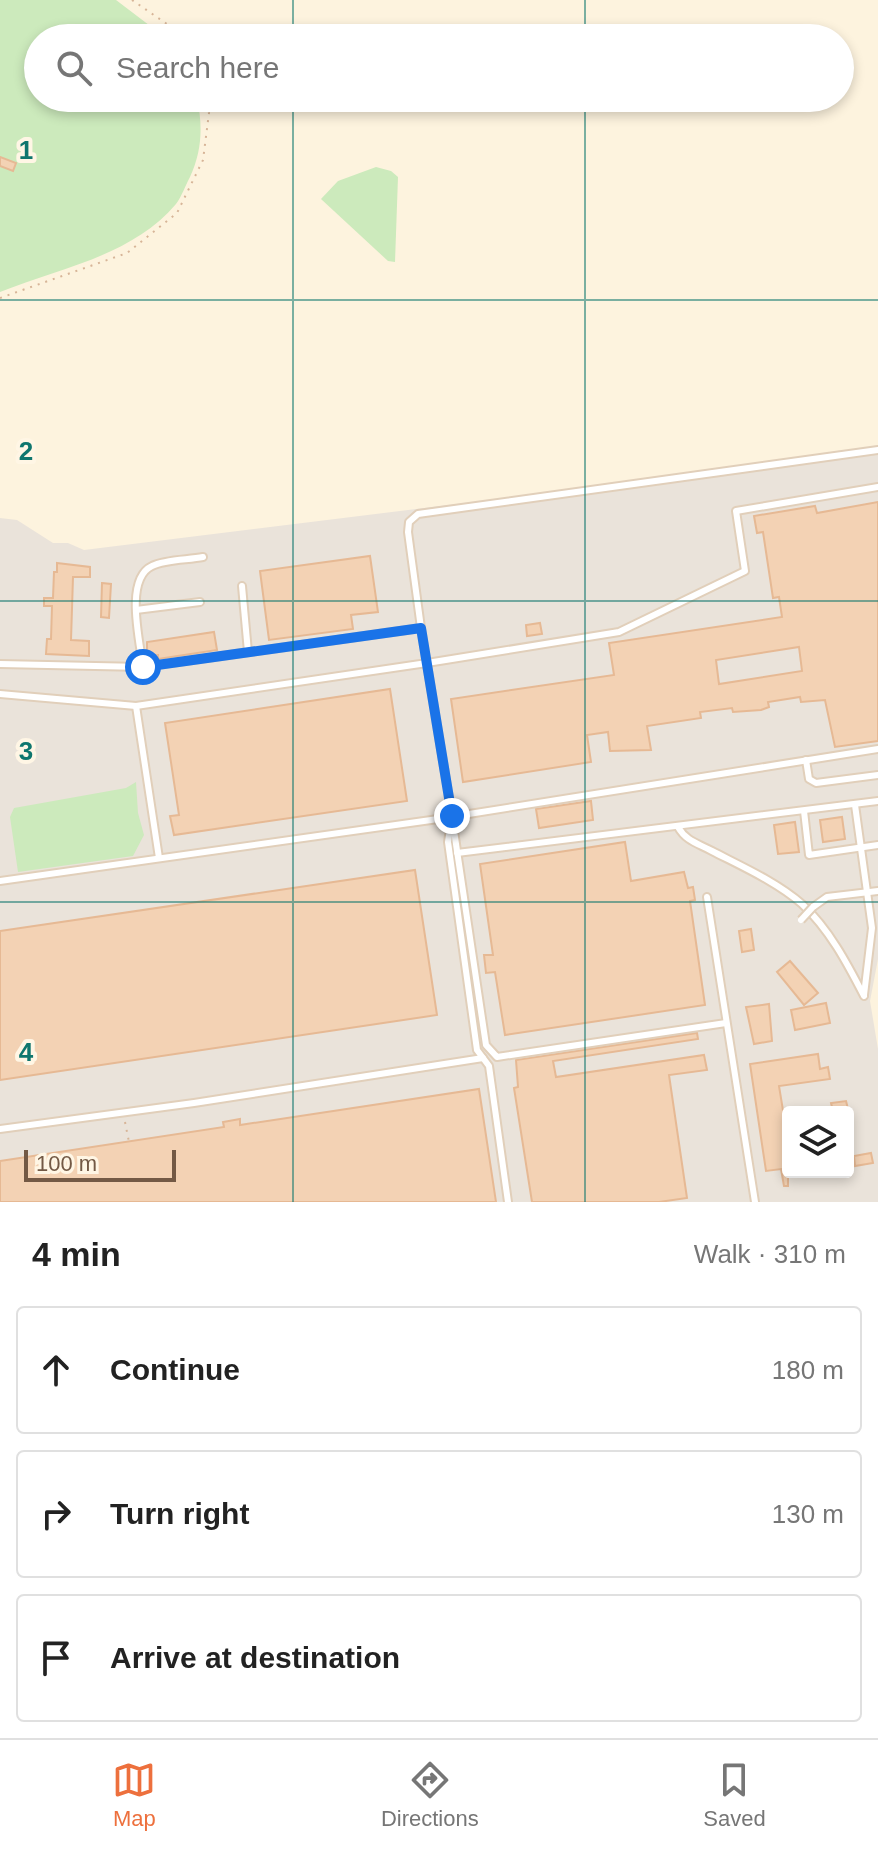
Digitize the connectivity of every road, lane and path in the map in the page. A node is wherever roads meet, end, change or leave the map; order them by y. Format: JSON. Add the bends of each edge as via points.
{"nodes":[{"id":1,"x":132,"y":0,"type":"edge"},
{"id":2,"x":167,"y":24,"type":"edge"},
{"id":3,"x":209,"y":112,"type":"edge"},
{"id":4,"x":0,"y":298,"type":"edge"},
{"id":5,"x":878,"y":450,"type":"edge"},
{"id":6,"x":878,"y":487,"type":"edge"},
{"id":7,"x":203,"y":557,"type":"dead end"},
{"id":8,"x":242,"y":586,"type":"dead end"},
{"id":9,"x":200,"y":602,"type":"dead end"},
{"id":10,"x":136,"y":610,"type":"junction"},
{"id":11,"x":421,"y":628,"type":"junction"},
{"id":12,"x":248,"y":652,"type":"junction"},
{"id":13,"x":427,"y":663,"type":"junction"},
{"id":14,"x":0,"y":664,"type":"edge"},
{"id":15,"x":143,"y":667,"type":"junction"},
{"id":16,"x":0,"y":694,"type":"edge"},
{"id":17,"x":136,"y":706,"type":"junction"},
{"id":18,"x":878,"y":749,"type":"edge"},
{"id":19,"x":806,"y":760,"type":"junction"},
{"id":20,"x":878,"y":775,"type":"edge"},
{"id":21,"x":878,"y":801,"type":"edge"},
{"id":22,"x":855,"y":805,"type":"junction"},
{"id":23,"x":804,"y":811,"type":"junction"},
{"id":24,"x":452,"y":816,"type":"junction"},
{"id":25,"x":678,"y":827,"type":"junction"},
{"id":26,"x":878,"y":845,"type":"edge"},
{"id":27,"x":861,"y":847,"type":"junction"},
{"id":28,"x":457,"y":853,"type":"junction"},
{"id":29,"x":159,"y":858,"type":"junction"},
{"id":30,"x":0,"y":881,"type":"edge"},
{"id":31,"x":878,"y":891,"type":"edge"},
{"id":32,"x":867,"y":892,"type":"junction"},
{"id":33,"x":707,"y":897,"type":"dead end"},
{"id":34,"x":801,"y":920,"type":"dead end"},
{"id":35,"x":726,"y":1023,"type":"junction"},
{"id":36,"x":483,"y":1058,"type":"junction"},
{"id":37,"x":125,"y":1118,"type":"dead end"},
{"id":38,"x":0,"y":1129,"type":"edge"},
{"id":39,"x":129,"y":1142,"type":"dead end"},
{"id":40,"x":508,"y":1202,"type":"edge"},
{"id":41,"x":755,"y":1202,"type":"edge"}],
"edges":[{"from":1,"to":2,"type":"path"},
{"from":3,"to":4,"type":"path","via":[[203,160],[177,213],[127,253]]},
{"from":5,"to":11,"type":"lane","via":[[418,514],[408,532]]},
{"from":6,"to":13,"type":"lane","via":[[736,511],[745,571],[619,632]]},
{"from":7,"to":10,"type":"lane","via":[[152,566],[137,587]]},
{"from":8,"to":12,"type":"lane"},
{"from":9,"to":10,"type":"lane"},
{"from":10,"to":15,"type":"lane"},
{"from":11,"to":12,"type":"lane"},
{"from":11,"to":13,"type":"lane"},
{"from":12,"to":15,"type":"lane"},
{"from":13,"to":17,"type":"lane"},
{"from":13,"to":24,"type":"lane"},
{"from":14,"to":15,"type":"lane"},
{"from":16,"to":17,"type":"lane"},
{"from":17,"to":29,"type":"lane"},
{"from":18,"to":19,"type":"lane"},
{"from":19,"to":20,"type":"lane","via":[[809,779],[816,783]]},
{"from":19,"to":24,"type":"lane"},
{"from":21,"to":22,"type":"lane"},
{"from":22,"to":23,"type":"lane"},
{"from":22,"to":27,"type":"lane"},
{"from":23,"to":25,"type":"lane"},
{"from":23,"to":27,"type":"lane","via":[[809,855]]},
{"from":24,"to":28,"type":"lane"},
{"from":24,"to":29,"type":"lane"},
{"from":24,"to":36,"type":"lane","via":[[448,842],[477,1050]]},
{"from":25,"to":28,"type":"lane"},
{"from":25,"to":32,"type":"lane","via":[[689,841],[802,904],[838,948],[864,996],[872,935]]},
{"from":26,"to":27,"type":"lane"},
{"from":27,"to":32,"type":"lane"},
{"from":28,"to":35,"type":"lane","via":[[486,1045],[497,1057]]},
{"from":29,"to":30,"type":"lane"},
{"from":31,"to":32,"type":"lane"},
{"from":32,"to":34,"type":"lane","bridge":true,"via":[[824,898]]},
{"from":33,"to":35,"type":"lane"},
{"from":35,"to":41,"type":"lane"},
{"from":36,"to":38,"type":"lane"},
{"from":36,"to":40,"type":"lane","via":[[489,1066]]},
{"from":37,"to":39,"type":"path"}]}
